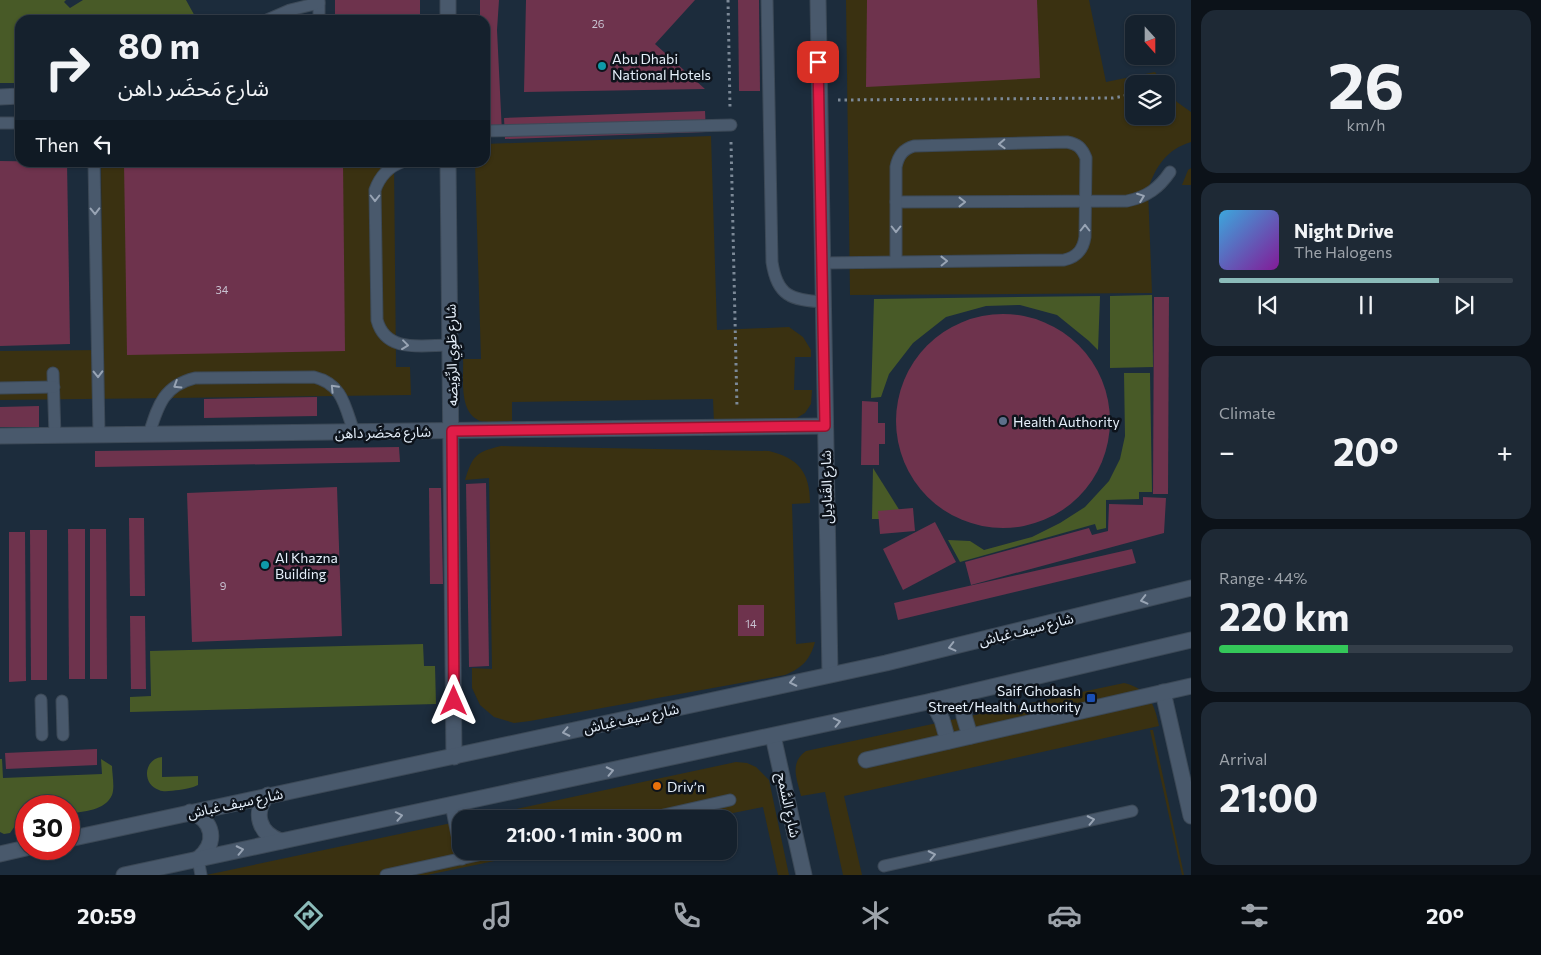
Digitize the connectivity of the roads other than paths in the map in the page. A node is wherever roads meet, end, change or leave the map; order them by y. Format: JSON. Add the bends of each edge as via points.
{"nodes":[{"id":1,"x":448,"y":0,"type":"edge"},
{"id":2,"x":768,"y":0,"type":"edge"},
{"id":3,"x":818,"y":0,"type":"edge"},
{"id":4,"x":318,"y":1,"type":"edge"},
{"id":5,"x":278,"y":15,"type":"edge"},
{"id":6,"x":319,"y":15,"type":"edge"},
{"id":7,"x":448,"y":15,"type":"edge"},
{"id":8,"x":15,"y":96,"type":"edge"},
{"id":9,"x":0,"y":97,"type":"edge"},
{"id":10,"x":0,"y":123,"type":"edge"},
{"id":11,"x":15,"y":123,"type":"edge"},
{"id":12,"x":731,"y":125,"type":"road end"},
{"id":13,"x":490,"y":132,"type":"edge"},
{"id":14,"x":94,"y":167,"type":"edge"},
{"id":15,"x":393,"y":167,"type":"edge"},
{"id":16,"x":448,"y":167,"type":"edge"},
{"id":17,"x":1170,"y":172,"type":"dead end"},
{"id":18,"x":1085,"y":201,"type":"junction"},
{"id":19,"x":896,"y":202,"type":"junction"},
{"id":20,"x":896,"y":262,"type":"junction"},
{"id":21,"x":822,"y":263,"type":"junction"},
{"id":22,"x":823,"y":302,"type":"junction"},
{"id":23,"x":450,"y":345,"type":"junction"},
{"id":24,"x":53,"y":373,"type":"dead end"},
{"id":25,"x":54,"y":387,"type":"junction"},
{"id":26,"x":0,"y":388,"type":"edge"},
{"id":27,"x":825,"y":426,"type":"junction"},
{"id":28,"x":452,"y":431,"type":"junction"},
{"id":29,"x":354,"y":432,"type":"junction"},
{"id":30,"x":149,"y":434,"type":"junction"},
{"id":31,"x":99,"y":435,"type":"junction"},
{"id":32,"x":0,"y":436,"type":"edge"},
{"id":33,"x":55,"y":436,"type":"junction"},
{"id":34,"x":1187,"y":590,"type":"edge"},
{"id":35,"x":1191,"y":640,"type":"edge"},
{"id":36,"x":830,"y":674,"type":"junction"},
{"id":37,"x":1191,"y":686,"type":"edge"},
{"id":38,"x":1164,"y":692,"type":"junction"},
{"id":39,"x":964,"y":694,"type":"junction"},
{"id":40,"x":41,"y":700,"type":"dead end"},
{"id":41,"x":62,"y":701,"type":"dead end"},
{"id":42,"x":932,"y":702,"type":"junction"},
{"id":43,"x":63,"y":734,"type":"dead end"},
{"id":44,"x":42,"y":735,"type":"dead end"},
{"id":45,"x":773,"y":736,"type":"junction"},
{"id":46,"x":970,"y":736,"type":"junction"},
{"id":47,"x":948,"y":742,"type":"junction"},
{"id":48,"x":454,"y":757,"type":"junction"},
{"id":49,"x":866,"y":760,"type":"dead end"},
{"id":50,"x":268,"y":795,"type":"junction"},
{"id":51,"x":730,"y":800,"type":"dead end"},
{"id":52,"x":451,"y":805,"type":"junction"},
{"id":53,"x":452,"y":810,"type":"edge"},
{"id":54,"x":686,"y":810,"type":"edge"},
{"id":55,"x":1132,"y":811,"type":"dead end"},
{"id":56,"x":190,"y":812,"type":"junction"},
{"id":57,"x":1191,"y":816,"type":"edge"},
{"id":58,"x":80,"y":837,"type":"edge"},
{"id":59,"x":281,"y":841,"type":"junction"},
{"id":60,"x":15,"y":851,"type":"edge"},
{"id":61,"x":0,"y":854,"type":"edge"},
{"id":62,"x":198,"y":859,"type":"junction"},
{"id":63,"x":453,"y":860,"type":"edge"},
{"id":64,"x":884,"y":866,"type":"dead end"},
{"id":65,"x":124,"y":875,"type":"edge"},
{"id":66,"x":201,"y":875,"type":"edge"},
{"id":67,"x":386,"y":875,"type":"edge"},
{"id":68,"x":804,"y":875,"type":"edge"}],
"edges":[{"from":1,"to":7,"type":"street"},
{"from":2,"to":22,"type":"lane","via":[[774,278],[792,297]]},
{"from":3,"to":21,"type":"street","name":"شارع القَنادِيل"},
{"from":4,"to":5,"type":"lane"},
{"from":4,"to":6,"type":"lane"},
{"from":8,"to":9,"type":"street"},
{"from":10,"to":11,"type":"lane"},
{"from":12,"to":13,"type":"lane"},
{"from":14,"to":31,"type":"lane","one_way":true},
{"from":15,"to":23,"type":"lane","one_way":true,"via":[[387,170],[375,190],[379,328],[389,340],[398,344]]},
{"from":16,"to":23,"type":"street","name":"شارع طَوِي الرِّوَيضه"},
{"from":18,"to":17,"type":"lane","one_way":true,"via":[[1136,199],[1155,190]]},
{"from":19,"to":18,"type":"lane","one_way":true},
{"from":18,"to":19,"type":"lane","one_way":true,"via":[[1086,158],[1079,146],[1067,142],[908,148],[897,162]]},
{"from":20,"to":18,"type":"lane","one_way":true,"via":[[1072,258],[1084,243]]},
{"from":19,"to":20,"type":"lane","one_way":true},
{"from":20,"to":21,"type":"lane"},
{"from":21,"to":22,"type":"street","name":"شارع القَنادِيل"},
{"from":22,"to":27,"type":"street","name":"شارع القَنادِيل"},
{"from":23,"to":28,"type":"street","name":"شارع طَوِي الرِّوَيضه"},
{"from":24,"to":25,"type":"lane"},
{"from":25,"to":26,"type":"lane"},
{"from":25,"to":33,"type":"lane"},
{"from":27,"to":28,"type":"street","name":"شارع مَحضَر داهن"},
{"from":27,"to":36,"type":"street","name":"شارع القَنادِيل"},
{"from":28,"to":29,"type":"street","name":"شارع مَحضَر داهن"},
{"from":28,"to":48,"type":"street","name":"شارع طَوِي الرِّوَيضه"},
{"from":29,"to":30,"type":"street","name":"شارع مَحضَر داهن"},
{"from":29,"to":30,"type":"lane","one_way":true,"via":[[342,396],[322,378],[195,378],[178,384],[162,398]]},
{"from":30,"to":31,"type":"street","name":"شارع مَحضَر داهن"},
{"from":31,"to":33,"type":"street","name":"شارع مَحضَر داهن"},
{"from":32,"to":33,"type":"street","name":"شارع مَحضَر داهن"},
{"from":34,"to":36,"type":"street","name":"شارع سيف غباش","one_way":true},
{"from":35,"to":39,"type":"street"},
{"from":36,"to":48,"type":"street","name":"شارع سيف غباش","one_way":true},
{"from":37,"to":38,"type":"street"},
{"from":38,"to":46,"type":"street"},
{"from":38,"to":57,"type":"street"},
{"from":39,"to":42,"type":"street"},
{"from":39,"to":46,"type":"street","via":[[964,716]]},
{"from":40,"to":44,"type":"lane"},
{"from":41,"to":43,"type":"lane"},
{"from":45,"to":42,"type":"street","one_way":true},
{"from":42,"to":47,"type":"street","via":[[942,720]]},
{"from":52,"to":45,"type":"street","one_way":true},
{"from":45,"to":68,"type":"street","name":"شارع السَّمح"},
{"from":46,"to":47,"type":"street"},
{"from":47,"to":49,"type":"street"},
{"from":48,"to":50,"type":"street","name":"شارع سيف غباش"},
{"from":50,"to":56,"type":"street","name":"شارع سيف غباش"},
{"from":50,"to":59,"type":"street","via":[[262,801],[259,822],[268,835]]},
{"from":51,"to":54,"type":"lane"},
{"from":52,"to":53,"type":"lane"},
{"from":59,"to":52,"type":"street","one_way":true},
{"from":64,"to":55,"type":"lane","one_way":true},
{"from":56,"to":58,"type":"street","name":"شارع سيف غباش"},
{"from":56,"to":62,"type":"street","via":[[198,815],[210,828],[210,846]]},
{"from":62,"to":59,"type":"street","one_way":true},
{"from":60,"to":61,"type":"street"},
{"from":62,"to":65,"type":"street"},
{"from":62,"to":66,"type":"lane"},
{"from":63,"to":67,"type":"lane"}]}
